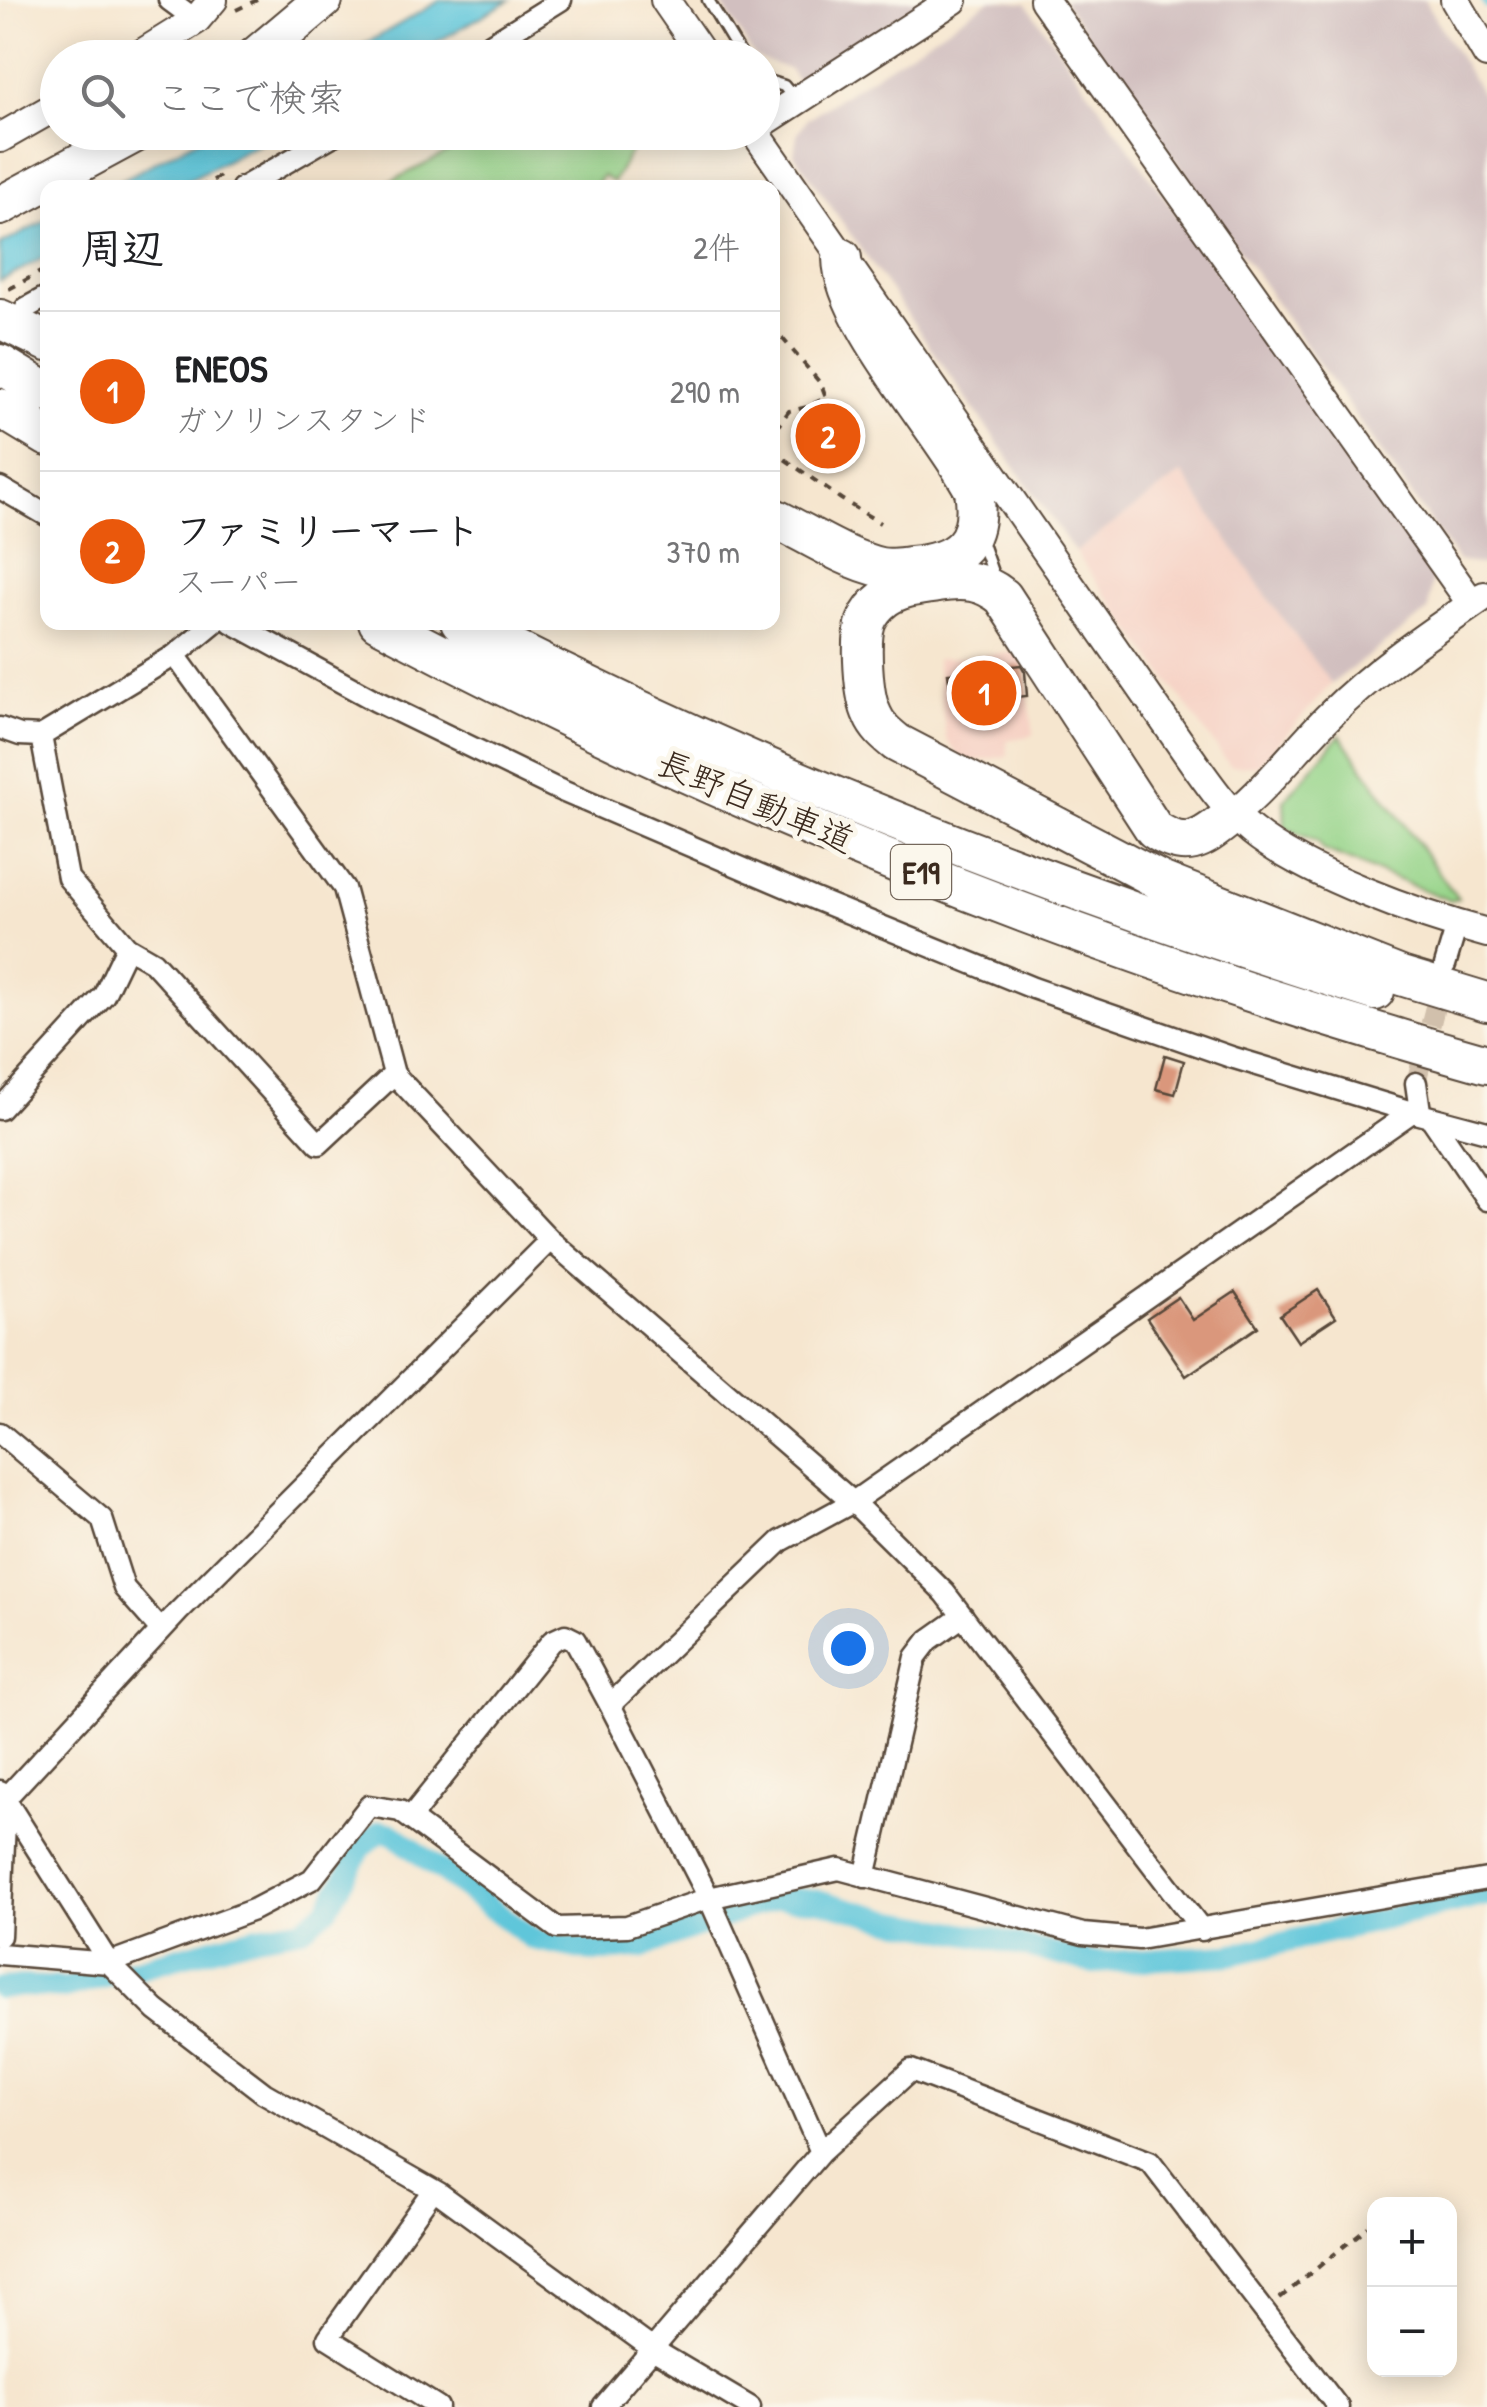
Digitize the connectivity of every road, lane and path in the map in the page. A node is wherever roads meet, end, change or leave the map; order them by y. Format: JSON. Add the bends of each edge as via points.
{"nodes":[{"id":1,"x":170,"y":0,"type":"edge"},
{"id":2,"x":257,"y":0,"type":"edge"},
{"id":3,"x":323,"y":0,"type":"edge"},
{"id":4,"x":560,"y":0,"type":"edge"},
{"id":5,"x":665,"y":0,"type":"edge"},
{"id":6,"x":708,"y":0,"type":"edge"},
{"id":7,"x":953,"y":0,"type":"edge"},
{"id":8,"x":1044,"y":0,"type":"edge"},
{"id":9,"x":1455,"y":0,"type":"edge"},
{"id":10,"x":215,"y":10,"type":"edge"},
{"id":11,"x":165,"y":40,"type":"edge"},
{"id":12,"x":275,"y":40,"type":"edge"},
{"id":13,"x":497,"y":40,"type":"edge"},
{"id":14,"x":692,"y":40,"type":"edge"},
{"id":15,"x":732,"y":40,"type":"edge"},
{"id":16,"x":1487,"y":54,"type":"edge"},
{"id":17,"x":780,"y":85,"type":"edge"},
{"id":18,"x":798,"y":102,"type":"junction"},
{"id":19,"x":780,"y":113,"type":"edge"},
{"id":20,"x":40,"y":115,"type":"edge"},
{"id":21,"x":0,"y":138,"type":"edge"},
{"id":22,"x":104,"y":150,"type":"edge"},
{"id":23,"x":308,"y":150,"type":"edge"},
{"id":24,"x":768,"y":150,"type":"edge"},
{"id":25,"x":48,"y":180,"type":"edge"},
{"id":26,"x":256,"y":180,"type":"edge"},
{"id":27,"x":40,"y":184,"type":"edge"},
{"id":28,"x":0,"y":206,"type":"edge"},
{"id":29,"x":842,"y":258,"type":"junction"},
{"id":30,"x":40,"y":272,"type":"edge"},
{"id":31,"x":0,"y":294,"type":"edge"},
{"id":32,"x":40,"y":300,"type":"edge"},
{"id":33,"x":13,"y":314,"type":"edge"},
{"id":34,"x":780,"y":335,"type":"edge"},
{"id":35,"x":40,"y":336,"type":"edge"},
{"id":36,"x":0,"y":364,"type":"edge"},
{"id":37,"x":40,"y":388,"type":"edge"},
{"id":38,"x":0,"y":408,"type":"edge"},
{"id":39,"x":780,"y":423,"type":"edge"},
{"id":40,"x":40,"y":432,"type":"edge"},
{"id":41,"x":780,"y":455,"type":"edge"},
{"id":42,"x":0,"y":488,"type":"edge"},
{"id":43,"x":40,"y":511,"type":"edge"},
{"id":44,"x":780,"y":522,"type":"edge"},
{"id":45,"x":975,"y":522,"type":"junction"},
{"id":46,"x":880,"y":523,"type":"dead end"},
{"id":47,"x":863,"y":583,"type":"junction"},
{"id":48,"x":1003,"y":597,"type":"junction"},
{"id":49,"x":1480,"y":599,"type":"edge"},
{"id":50,"x":206,"y":630,"type":"edge"},
{"id":51,"x":246,"y":630,"type":"edge"},
{"id":52,"x":393,"y":630,"type":"edge"},
{"id":53,"x":477,"y":630,"type":"edge"},
{"id":54,"x":176,"y":655,"type":"junction"},
{"id":55,"x":0,"y":728,"type":"edge"},
{"id":56,"x":42,"y":736,"type":"junction"},
{"id":57,"x":1234,"y":814,"type":"junction"},
{"id":58,"x":1457,"y":925,"type":"junction"},
{"id":59,"x":1487,"y":933,"type":"edge"},
{"id":60,"x":127,"y":947,"type":"junction"},
{"id":61,"x":1446,"y":965,"type":"tunnel mouth"},
{"id":62,"x":1487,"y":1002,"type":"edge"},
{"id":63,"x":1487,"y":1025,"type":"edge"},
{"id":64,"x":1487,"y":1064,"type":"edge"},
{"id":65,"x":394,"y":1074,"type":"junction"},
{"id":66,"x":1416,"y":1083,"type":"tunnel mouth"},
{"id":67,"x":0,"y":1109,"type":"edge"},
{"id":68,"x":1421,"y":1114,"type":"junction"},
{"id":69,"x":1487,"y":1132,"type":"edge"},
{"id":70,"x":1487,"y":1200,"type":"edge"},
{"id":71,"x":550,"y":1240,"type":"junction"},
{"id":72,"x":0,"y":1433,"type":"edge"},
{"id":73,"x":853,"y":1502,"type":"junction"},
{"id":74,"x":963,"y":1616,"type":"junction"},
{"id":75,"x":161,"y":1630,"type":"junction"},
{"id":76,"x":610,"y":1705,"type":"junction"},
{"id":77,"x":3,"y":1794,"type":"edge"},
{"id":78,"x":410,"y":1818,"type":"junction"},
{"id":79,"x":2,"y":1845,"type":"edge"},
{"id":80,"x":865,"y":1876,"type":"junction"},
{"id":81,"x":1487,"y":1879,"type":"edge"},
{"id":82,"x":709,"y":1898,"type":"junction"},
{"id":83,"x":1202,"y":1930,"type":"junction"},
{"id":84,"x":0,"y":1936,"type":"edge"},
{"id":85,"x":0,"y":1954,"type":"edge"},
{"id":86,"x":109,"y":1963,"type":"junction"},
{"id":87,"x":821,"y":2152,"type":"junction"},
{"id":88,"x":433,"y":2190,"type":"junction"},
{"id":89,"x":1367,"y":2228,"type":"edge"},
{"id":90,"x":1264,"y":2311,"type":"junction"},
{"id":91,"x":654,"y":2350,"type":"junction"},
{"id":92,"x":438,"y":2407,"type":"edge"},
{"id":93,"x":603,"y":2407,"type":"edge"},
{"id":94,"x":750,"y":2407,"type":"edge"},
{"id":95,"x":1338,"y":2407,"type":"edge"}],
"edges":[{"from":1,"to":10,"type":"street"},
{"from":2,"to":10,"type":"path"},
{"from":3,"to":12,"type":"highway"},
{"from":4,"to":13,"type":"street"},
{"from":5,"to":14,"type":"street"},
{"from":6,"to":15,"type":"lane"},
{"from":7,"to":18,"type":"street"},
{"from":8,"to":49,"type":"street"},
{"from":9,"to":16,"type":"street"},
{"from":10,"to":11,"type":"street"},
{"from":17,"to":18,"type":"lane"},
{"from":18,"to":19,"type":"street"},
{"from":20,"to":21,"type":"street"},
{"from":22,"to":25,"type":"highway"},
{"from":23,"to":26,"type":"street"},
{"from":24,"to":29,"type":"street"},
{"from":27,"to":28,"type":"highway"},
{"from":29,"to":45,"type":"highway","via":[[857,310],[974,490]]},
{"from":29,"to":57,"type":"street"},
{"from":30,"to":31,"type":"path"},
{"from":32,"to":33,"type":"street"},
{"from":33,"to":35,"type":"highway"},
{"from":34,"to":39,"type":"path","via":[[826,396],[789,411]]},
{"from":36,"to":37,"type":"highway"},
{"from":38,"to":40,"type":"highway"},
{"from":41,"to":46,"type":"path"},
{"from":42,"to":43,"type":"street"},
{"from":44,"to":47,"type":"highway"},
{"from":45,"to":47,"type":"highway","via":[[961,550],[938,564],[878,567]]},
{"from":45,"to":48,"type":"lane"},
{"from":47,"to":48,"type":"highway","via":[[894,592],[975,581]]},
{"from":47,"to":62,"type":"highway","via":[[867,701],[897,744],[1164,882],[1384,970]]},
{"from":48,"to":57,"type":"highway","via":[[1154,828],[1178,843],[1190,842]]},
{"from":49,"to":57,"type":"street","via":[[1364,683]]},
{"from":50,"to":54,"type":"street"},
{"from":51,"to":68,"type":"street","via":[[555,788],[816,900],[1033,988]]},
{"from":52,"to":64,"type":"highway","name":"長野自動車道","number":"E19","via":[[656,758],[950,884],[1136,954]]},
{"from":53,"to":63,"type":"highway","name":"長野自動車道","number":"E19","via":[[676,726],[966,849],[1278,961]]},
{"from":54,"to":56,"type":"street"},
{"from":54,"to":65,"type":"street","via":[[344,888]]},
{"from":55,"to":56,"type":"street"},
{"from":56,"to":60,"type":"street","via":[[68,878]]},
{"from":57,"to":58,"type":"street","via":[[1298,861]]},
{"from":58,"to":59,"type":"street"},
{"from":58,"to":61,"type":"street"},
{"from":60,"to":65,"type":"street","via":[[153,962],[319,1144]]},
{"from":60,"to":67,"type":"street","via":[[104,995]]},
{"from":65,"to":71,"type":"street"},
{"from":66,"to":68,"type":"street"},
{"from":68,"to":69,"type":"street"},
{"from":68,"to":70,"type":"street"},
{"from":68,"to":73,"type":"street"},
{"from":71,"to":73,"type":"street"},
{"from":71,"to":75,"type":"street"},
{"from":72,"to":75,"type":"street","via":[[102,1519],[124,1588]]},
{"from":73,"to":74,"type":"street"},
{"from":73,"to":76,"type":"street","via":[[781,1542]]},
{"from":74,"to":80,"type":"street","via":[[916,1657]]},
{"from":74,"to":83,"type":"street"},
{"from":75,"to":77,"type":"street"},
{"from":76,"to":78,"type":"street","via":[[575,1640],[564,1635],[552,1641]]},
{"from":76,"to":82,"type":"street"},
{"from":77,"to":79,"type":"street"},
{"from":77,"to":86,"type":"street"},
{"from":78,"to":82,"type":"street","via":[[557,1928],[627,1926]]},
{"from":78,"to":86,"type":"street","via":[[370,1806],[312,1879],[253,1910]]},
{"from":79,"to":84,"type":"street"},
{"from":80,"to":82,"type":"street","via":[[838,1870]]},
{"from":80,"to":83,"type":"street","via":[[1082,1934],[1139,1939]]},
{"from":81,"to":83,"type":"street"},
{"from":82,"to":87,"type":"street"},
{"from":85,"to":86,"type":"street"},
{"from":86,"to":88,"type":"street","via":[[156,2010],[264,2094]]},
{"from":87,"to":90,"type":"street","via":[[911,2070],[1150,2162]]},
{"from":87,"to":91,"type":"street"},
{"from":88,"to":91,"type":"street"},
{"from":88,"to":92,"type":"street","via":[[328,2338]]},
{"from":89,"to":90,"type":"path"},
{"from":90,"to":95,"type":"street"},
{"from":91,"to":93,"type":"street"},
{"from":91,"to":94,"type":"street"}]}
